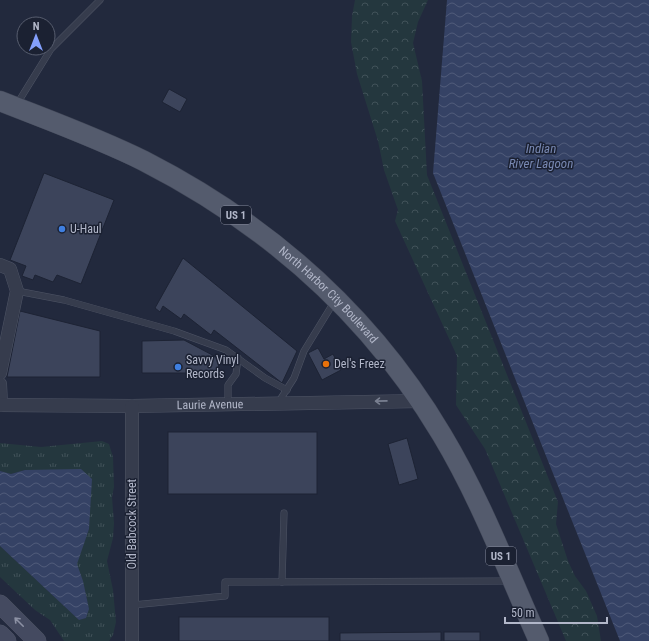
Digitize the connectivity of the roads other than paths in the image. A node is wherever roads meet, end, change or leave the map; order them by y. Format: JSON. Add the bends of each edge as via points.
{"nodes":[{"id":1,"x":100,"y":0,"type":"edge"},
{"id":2,"x":8,"y":104,"type":"edge"},
{"id":3,"x":0,"y":265,"type":"edge"},
{"id":4,"x":17,"y":291,"type":"junction"},
{"id":5,"x":336,"y":299,"type":"junction"},
{"id":6,"x":4,"y":329,"type":"edge"},
{"id":7,"x":238,"y":358,"type":"junction"},
{"id":8,"x":0,"y":373,"type":"edge"},
{"id":9,"x":0,"y":384,"type":"edge"},
{"id":10,"x":287,"y":390,"type":"junction"},
{"id":11,"x":420,"y":401,"type":"junction"},
{"id":12,"x":278,"y":403,"type":"junction"},
{"id":13,"x":228,"y":404,"type":"junction"},
{"id":14,"x":1,"y":405,"type":"edge"},
{"id":15,"x":132,"y":406,"type":"junction"},
{"id":16,"x":284,"y":513,"type":"dead end"},
{"id":17,"x":282,"y":582,"type":"junction"},
{"id":18,"x":513,"y":582,"type":"junction"},
{"id":19,"x":0,"y":604,"type":"edge"},
{"id":20,"x":132,"y":605,"type":"junction"},
{"id":21,"x":0,"y":634,"type":"edge"},
{"id":22,"x":7,"y":641,"type":"edge"},
{"id":23,"x":37,"y":641,"type":"edge"},
{"id":24,"x":132,"y":641,"type":"edge"},
{"id":25,"x":539,"y":641,"type":"edge"}],
"edges":[{"from":1,"to":2,"type":"lane","via":[[51,49]]},
{"from":2,"to":5,"type":"main road","name":"North Harbor City Boulevard","number":"US 1","via":[[142,160],[192,187],[231,211],[276,245]]},
{"from":3,"to":4,"type":"street","via":[[10,269]]},
{"from":4,"to":6,"type":"street"},
{"from":4,"to":7,"type":"lane","via":[[64,300],[152,324],[226,350]]},
{"from":5,"to":10,"type":"lane","via":[[304,352]]},
{"from":5,"to":11,"type":"main road","name":"North Harbor City Boulevard","number":"US 1","via":[[388,356]]},
{"from":6,"to":8,"type":"street"},
{"from":7,"to":10,"type":"lane"},
{"from":7,"to":13,"type":"lane","via":[[236,374],[228,385]]},
{"from":9,"to":14,"type":"street"},
{"from":10,"to":12,"type":"lane"},
{"from":11,"to":12,"type":"street","name":"Laurie Avenue","one_way":true},
{"from":11,"to":18,"type":"main road","name":"North Harbor City Boulevard","number":"US 1","via":[[462,471]]},
{"from":12,"to":13,"type":"street","name":"Laurie Avenue"},
{"from":13,"to":15,"type":"street","name":"Laurie Avenue"},
{"from":14,"to":15,"type":"street","name":"Laurie Avenue"},
{"from":15,"to":20,"type":"street","name":"Old Babcock Street"},
{"from":16,"to":17,"type":"lane"},
{"from":17,"to":18,"type":"lane"},
{"from":17,"to":20,"type":"lane","via":[[225,582],[225,596]]},
{"from":18,"to":25,"type":"main road","name":"North Harbor City Boulevard","number":"US 1"},
{"from":23,"to":19,"type":"main road","one_way":true},
{"from":20,"to":24,"type":"street","name":"Old Babcock Street"},
{"from":21,"to":22,"type":"main road"}]}
